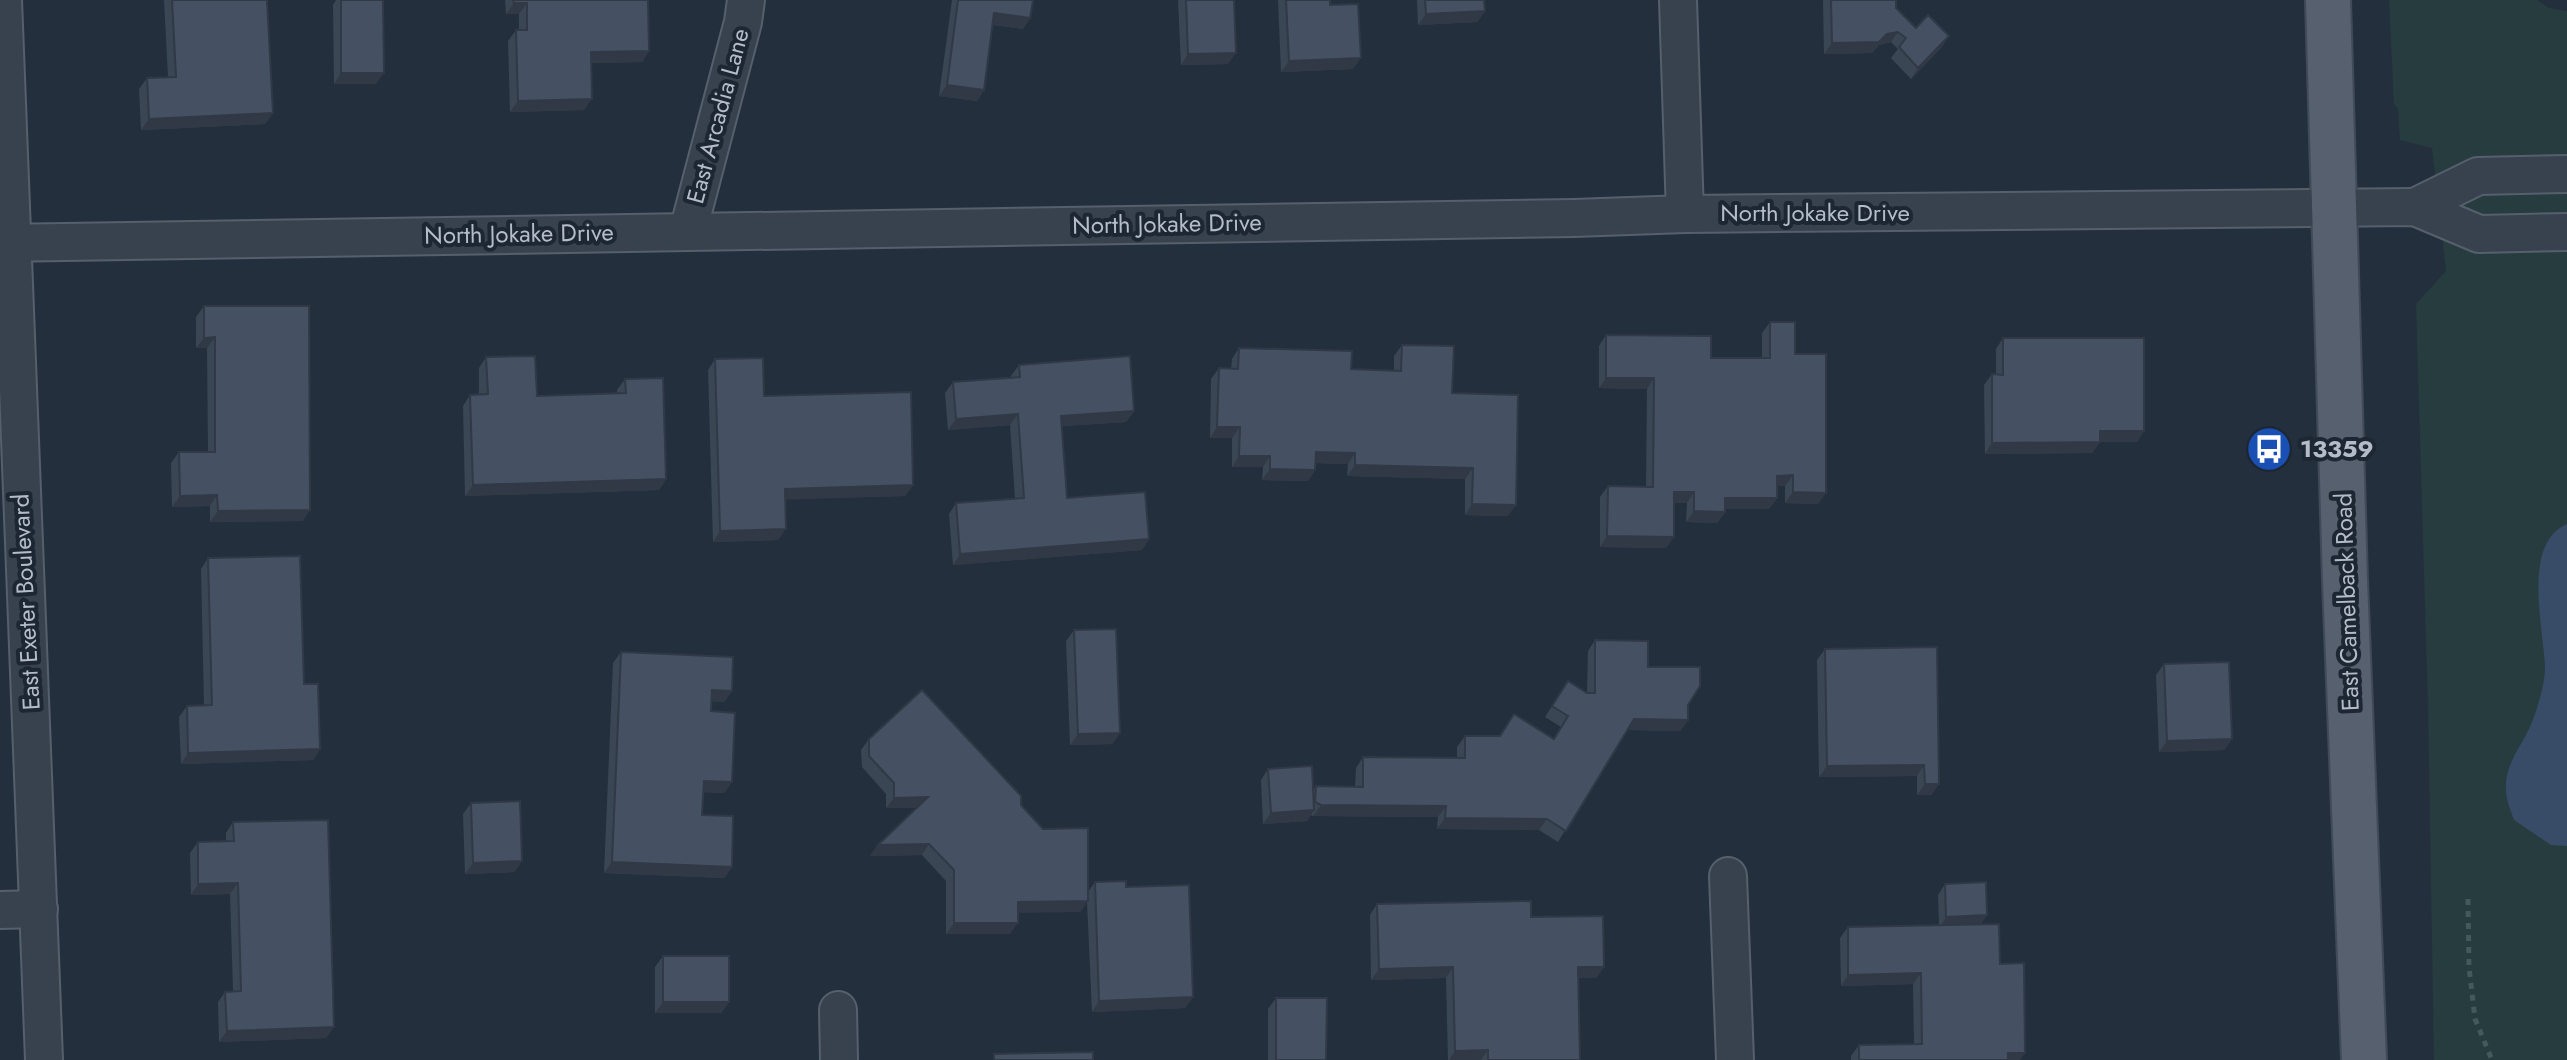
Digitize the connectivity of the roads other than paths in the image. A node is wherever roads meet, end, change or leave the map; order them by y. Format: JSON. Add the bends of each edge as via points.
{"nodes":[{"id":1,"x":3,"y":0,"type":"edge"},
{"id":2,"x":746,"y":0,"type":"edge"},
{"id":3,"x":1678,"y":0,"type":"edge"},
{"id":4,"x":2328,"y":0,"type":"edge"},
{"id":5,"x":2567,"y":174,"type":"edge"},
{"id":6,"x":2415,"y":207,"type":"junction"},
{"id":7,"x":2334,"y":209,"type":"junction"},
{"id":8,"x":1685,"y":214,"type":"junction"},
{"id":9,"x":688,"y":231,"type":"junction"},
{"id":10,"x":2567,"y":232,"type":"edge"},
{"id":11,"x":5,"y":243,"type":"edge"},
{"id":12,"x":1728,"y":876,"type":"dead end"},
{"id":13,"x":39,"y":909,"type":"junction"},
{"id":14,"x":0,"y":910,"type":"edge"},
{"id":15,"x":838,"y":1010,"type":"dead end"},
{"id":16,"x":44,"y":1060,"type":"edge"},
{"id":17,"x":839,"y":1060,"type":"edge"},
{"id":18,"x":1735,"y":1060,"type":"edge"},
{"id":19,"x":2364,"y":1060,"type":"edge"}],
"edges":[{"from":1,"to":11,"type":"street","name":"East Exeter Boulevard"},
{"from":2,"to":9,"type":"street","name":"East Arcadia Lane"},
{"from":3,"to":8,"type":"street"},
{"from":4,"to":7,"type":"main road","name":"East Camelback Road"},
{"from":5,"to":6,"type":"street","via":[[2478,176]]},
{"from":6,"to":7,"type":"street","name":"North Jokake Drive"},
{"from":6,"to":10,"type":"street","via":[[2479,234]]},
{"from":7,"to":8,"type":"street","name":"North Jokake Drive"},
{"from":7,"to":19,"type":"main road","name":"East Camelback Road"},
{"from":8,"to":9,"type":"street","name":"North Jokake Drive"},
{"from":9,"to":11,"type":"street","name":"North Jokake Drive"},
{"from":11,"to":13,"type":"street","name":"East Exeter Boulevard"},
{"from":12,"to":18,"type":"street"},
{"from":13,"to":14,"type":"street"},
{"from":13,"to":16,"type":"street","name":"East Exeter Boulevard"},
{"from":15,"to":17,"type":"street"}]}
